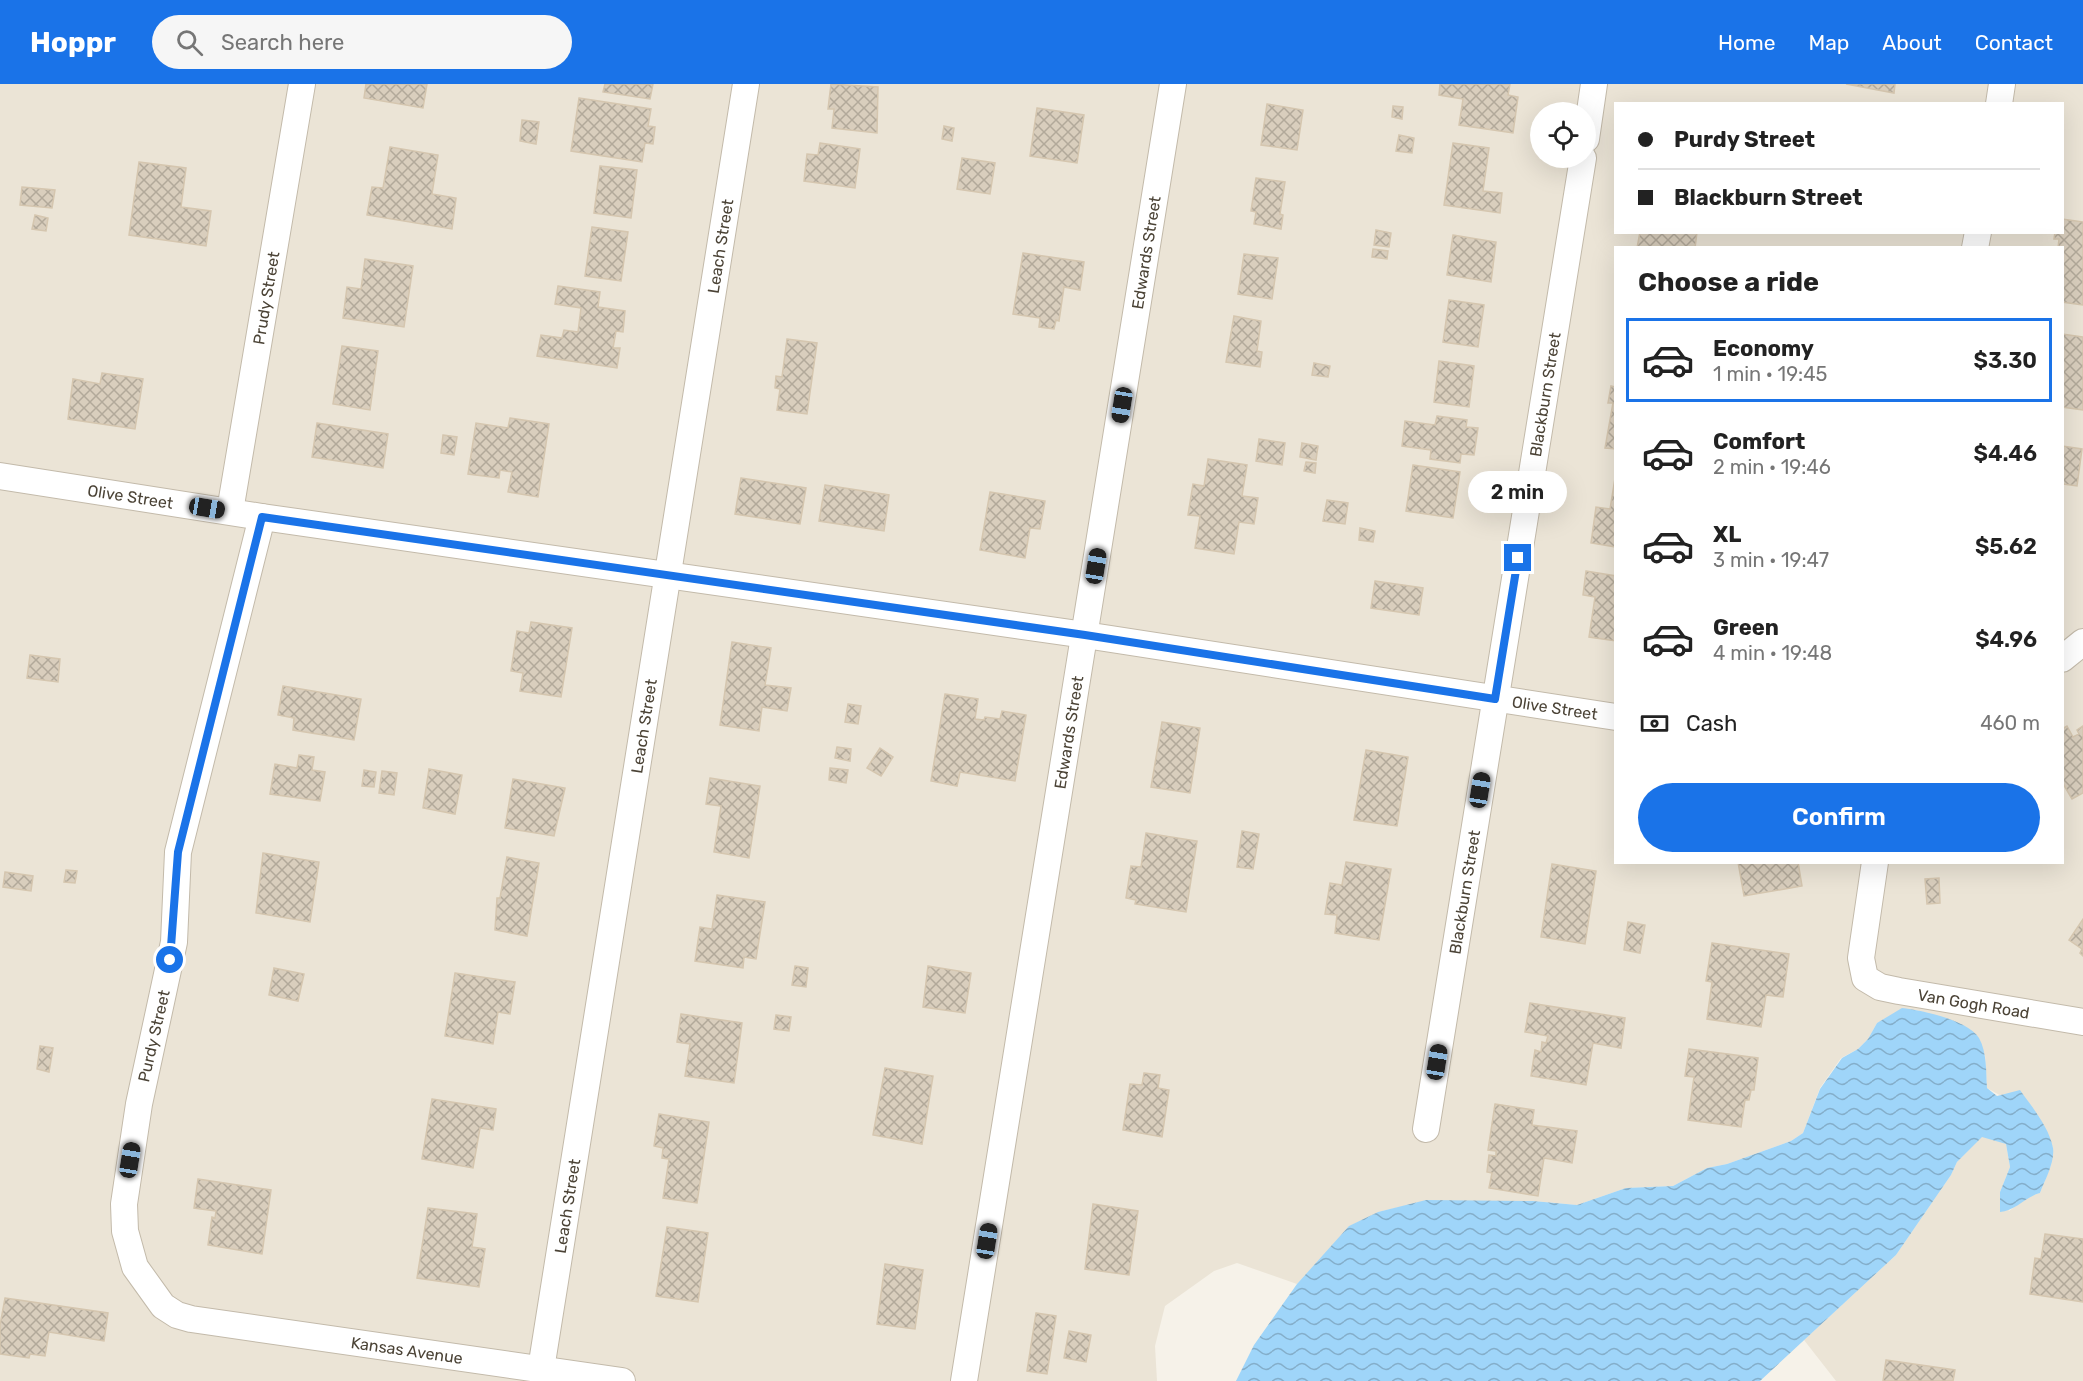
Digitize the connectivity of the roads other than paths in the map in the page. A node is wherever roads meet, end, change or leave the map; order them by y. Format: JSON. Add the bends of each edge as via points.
{"nodes":[{"id":1,"x":302,"y":84,"type":"edge"},
{"id":2,"x":746,"y":84,"type":"edge"},
{"id":3,"x":1173,"y":84,"type":"edge"},
{"id":4,"x":1594,"y":84,"type":"edge"},
{"id":5,"x":2002,"y":84,"type":"edge"},
{"id":6,"x":1591,"y":102,"type":"edge"},
{"id":7,"x":1999,"y":102,"type":"edge"},
{"id":8,"x":1580,"y":168,"type":"edge"},
{"id":9,"x":0,"y":476,"type":"edge"},
{"id":10,"x":230,"y":511,"type":"junction"},
{"id":11,"x":262,"y":517,"type":"junction"},
{"id":12,"x":669,"y":576,"type":"junction"},
{"id":13,"x":1085,"y":635,"type":"junction"},
{"id":14,"x":2083,"y":642,"type":"edge"},
{"id":15,"x":2064,"y":657,"type":"edge"},
{"id":16,"x":1495,"y":699,"type":"junction"},
{"id":17,"x":1614,"y":717,"type":"edge"},
{"id":18,"x":1875,"y":864,"type":"edge"},
{"id":19,"x":2083,"y":1022,"type":"edge"},
{"id":20,"x":1426,"y":1129,"type":"dead end"},
{"id":21,"x":191,"y":1319,"type":"joint"},
{"id":22,"x":540,"y":1369,"type":"junction"},
{"id":23,"x":622,"y":1381,"type":"edge"},
{"id":24,"x":964,"y":1381,"type":"edge"}],
"edges":[{"from":1,"to":10,"type":"street","name":"Prudy Street"},
{"from":2,"to":12,"type":"street","name":"Leach Street"},
{"from":3,"to":13,"type":"street","name":"Edwards Street"},
{"from":4,"to":6,"type":"street"},
{"from":5,"to":7,"type":"street"},
{"from":8,"to":16,"type":"street","name":"Blackburn Street"},
{"from":9,"to":10,"type":"street","name":"Olive Street"},
{"from":10,"to":11,"type":"street","name":"Olive Street"},
{"from":11,"to":12,"type":"street","name":"Olive Street"},
{"from":11,"to":21,"type":"street","name":"Purdy Street","via":[[178,852],[174,942],[139,1104],[124,1204],[124,1231],[135,1267],[163,1306]]},
{"from":12,"to":13,"type":"street","name":"Olive Street"},
{"from":12,"to":22,"type":"street","name":"Leach Street"},
{"from":13,"to":16,"type":"street","name":"Olive Street"},
{"from":13,"to":24,"type":"street","name":"Edwards Street"},
{"from":14,"to":15,"type":"street"},
{"from":16,"to":17,"type":"street","name":"Olive Street"},
{"from":16,"to":20,"type":"street","name":"Blackburn Street"},
{"from":18,"to":19,"type":"street","name":"Van Gogh Road","via":[[1861,958],[1865,978],[1899,992]]},
{"from":21,"to":22,"type":"street","name":"Kansas Avenue"},
{"from":22,"to":23,"type":"street","name":"Kansas Avenue"}]}
